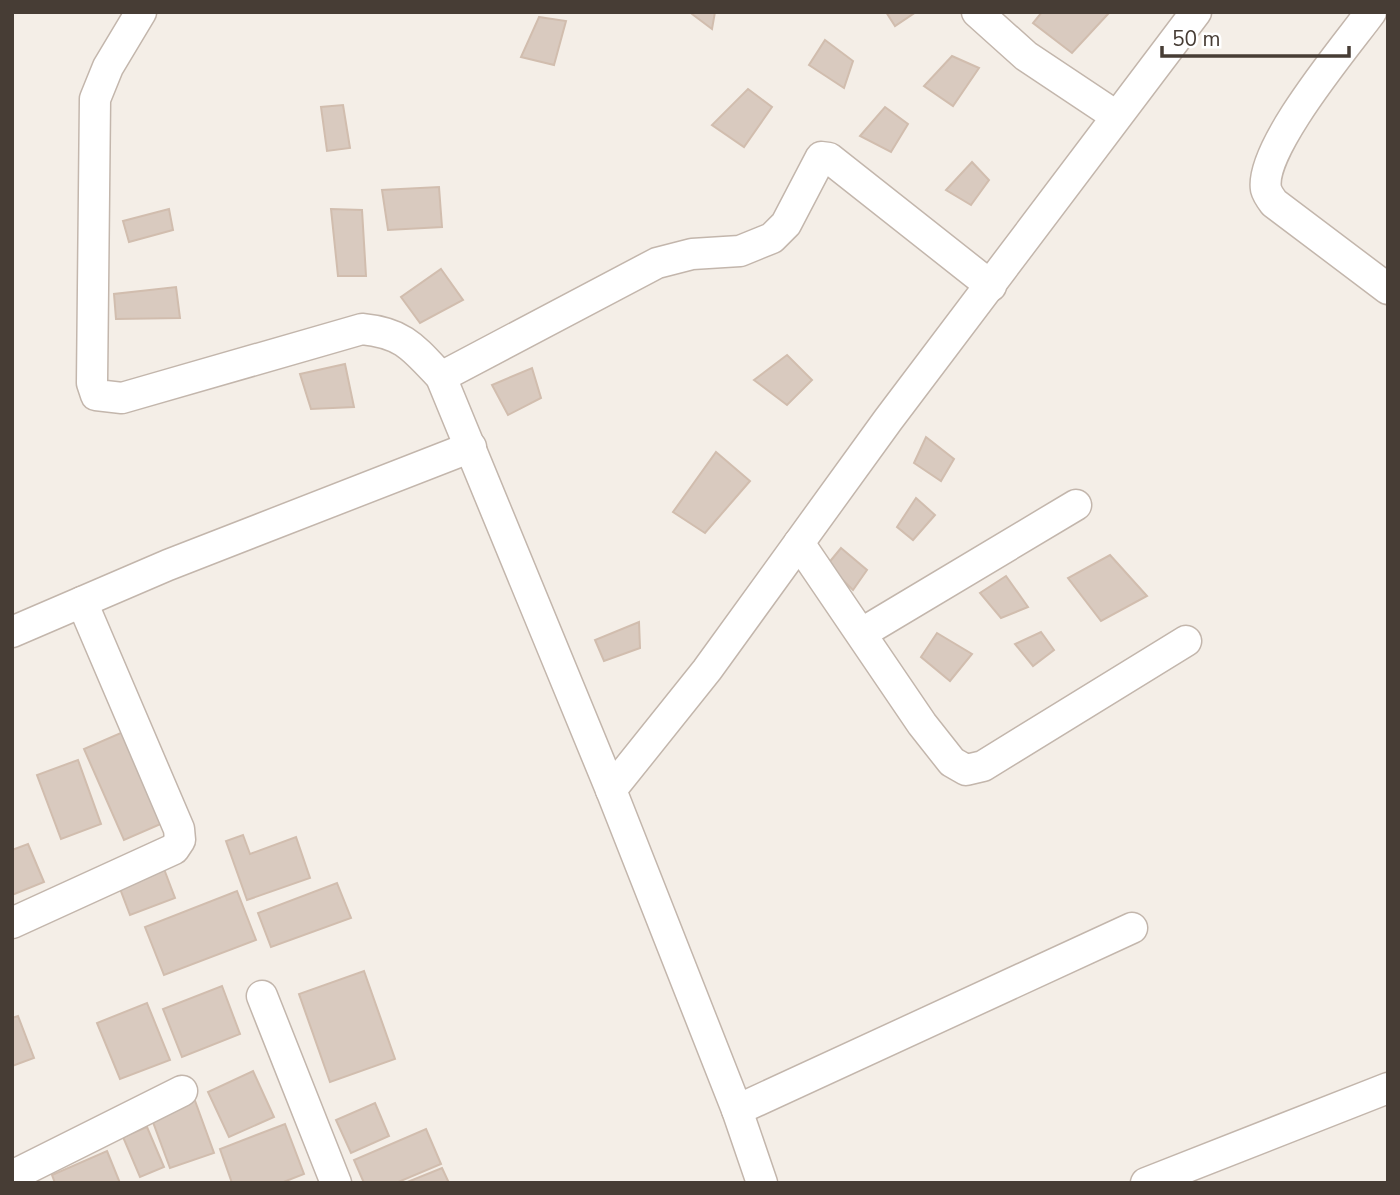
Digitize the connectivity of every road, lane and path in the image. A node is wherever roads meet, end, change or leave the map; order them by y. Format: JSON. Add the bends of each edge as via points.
{"nodes":[{"id":1,"x":141,"y":12,"type":"edge"},
{"id":2,"x":977,"y":12,"type":"edge"},
{"id":3,"x":1196,"y":12,"type":"edge"},
{"id":4,"x":1371,"y":12,"type":"edge"},
{"id":5,"x":1116,"y":116,"type":"junction"},
{"id":6,"x":990,"y":286,"type":"junction"},
{"id":7,"x":1388,"y":289,"type":"edge"},
{"id":8,"x":441,"y":377,"type":"junction"},
{"id":9,"x":471,"y":446,"type":"junction"},
{"id":10,"x":1076,"y":505,"type":"dead end"},
{"id":11,"x":799,"y":543,"type":"junction"},
{"id":12,"x":82,"y":602,"type":"junction"},
{"id":13,"x":12,"y":632,"type":"edge"},
{"id":14,"x":862,"y":633,"type":"junction"},
{"id":15,"x":1186,"y":641,"type":"dead end"},
{"id":16,"x":611,"y":790,"type":"junction"},
{"id":17,"x":12,"y":923,"type":"edge"},
{"id":18,"x":1132,"y":928,"type":"dead end"},
{"id":19,"x":262,"y":996,"type":"dead end"},
{"id":20,"x":1388,"y":1088,"type":"edge"},
{"id":21,"x":182,"y":1091,"type":"dead end"},
{"id":22,"x":737,"y":1110,"type":"junction"},
{"id":23,"x":12,"y":1176,"type":"edge"},
{"id":24,"x":336,"y":1183,"type":"edge"},
{"id":25,"x":762,"y":1183,"type":"edge"},
{"id":26,"x":1146,"y":1183,"type":"edge"}],
"edges":[{"from":1,"to":8,"type":"street","via":[[95,99],[92,383],[96,395],[122,398],[362,329],[389,332]]},
{"from":2,"to":5,"type":"street","via":[[1026,56]]},
{"from":3,"to":5,"type":"street"},
{"from":4,"to":7,"type":"street","via":[[1290,123],[1268,164],[1266,189],[1274,203]]},
{"from":5,"to":6,"type":"street"},
{"from":6,"to":8,"type":"street","via":[[829,158],[821,158],[786,223],[772,238],[740,251],[692,254],[657,263]]},
{"from":6,"to":11,"type":"street"},
{"from":8,"to":9,"type":"street"},
{"from":9,"to":12,"type":"street"},
{"from":9,"to":16,"type":"street"},
{"from":10,"to":14,"type":"street"},
{"from":11,"to":14,"type":"street"},
{"from":11,"to":16,"type":"street","via":[[707,670]]},
{"from":12,"to":13,"type":"street"},
{"from":12,"to":17,"type":"street","via":[[180,829],[180,840],[174,849]]},
{"from":14,"to":15,"type":"street","via":[[922,724],[952,762],[967,770],[982,766]]},
{"from":16,"to":22,"type":"street"},
{"from":18,"to":22,"type":"street"},
{"from":19,"to":24,"type":"street"},
{"from":20,"to":26,"type":"street"},
{"from":21,"to":23,"type":"street"},
{"from":22,"to":25,"type":"street"}]}
